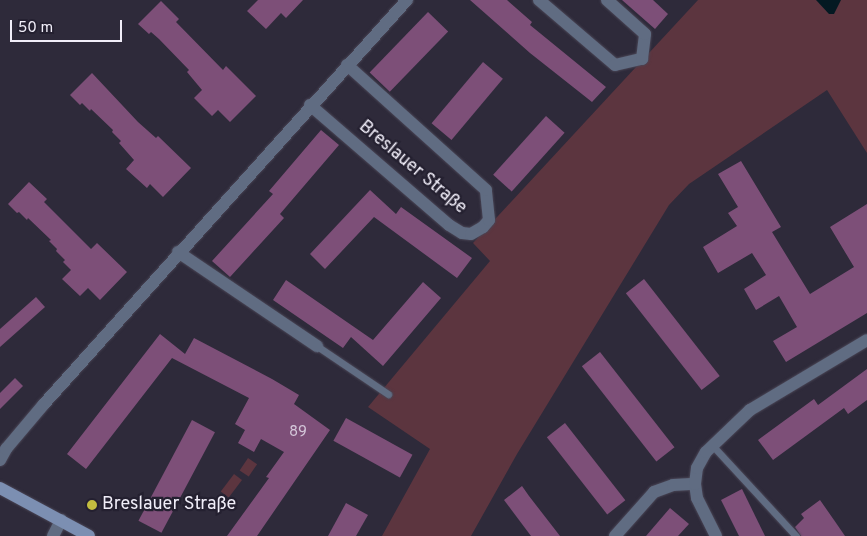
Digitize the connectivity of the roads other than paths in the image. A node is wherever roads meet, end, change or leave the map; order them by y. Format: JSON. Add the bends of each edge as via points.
{"nodes":[{"id":1,"x":407,"y":0,"type":"edge"},
{"id":2,"x":540,"y":0,"type":"edge"},
{"id":3,"x":608,"y":0,"type":"edge"},
{"id":4,"x":347,"y":65,"type":"junction"},
{"id":5,"x":310,"y":105,"type":"junction"},
{"id":6,"x":178,"y":252,"type":"junction"},
{"id":7,"x":867,"y":340,"type":"edge"},
{"id":8,"x":318,"y":346,"type":"joint"},
{"id":9,"x":388,"y":394,"type":"dead end"},
{"id":10,"x":712,"y":444,"type":"junction"},
{"id":11,"x":0,"y":460,"type":"edge"},
{"id":12,"x":695,"y":484,"type":"junction"},
{"id":13,"x":0,"y":488,"type":"edge"},
{"id":14,"x":60,"y":520,"type":"junction"},
{"id":15,"x":53,"y":536,"type":"edge"},
{"id":16,"x":90,"y":536,"type":"edge"},
{"id":17,"x":615,"y":536,"type":"edge"},
{"id":18,"x":716,"y":536,"type":"edge"},
{"id":19,"x":796,"y":536,"type":"edge"}],
"edges":[{"from":1,"to":4,"type":"street"},
{"from":2,"to":3,"type":"street","via":[[615,65],[642,59],[644,34]]},
{"from":4,"to":5,"type":"street"},
{"from":4,"to":5,"type":"street","name":"Breslauer Straße","via":[[486,190],[489,220],[483,227],[471,234],[449,225]]},
{"from":5,"to":6,"type":"street"},
{"from":6,"to":8,"type":"street"},
{"from":6,"to":11,"type":"street","via":[[44,404]]},
{"from":7,"to":10,"type":"street","via":[[750,410]]},
{"from":8,"to":9,"type":"lane"},
{"from":10,"to":12,"type":"street","via":[[697,468]]},
{"from":10,"to":19,"type":"lane"},
{"from":12,"to":17,"type":"street","via":[[673,485],[654,492]]},
{"from":12,"to":18,"type":"street","via":[[696,498]]},
{"from":13,"to":14,"type":"main road"},
{"from":14,"to":15,"type":"street"},
{"from":14,"to":16,"type":"main road"}]}
